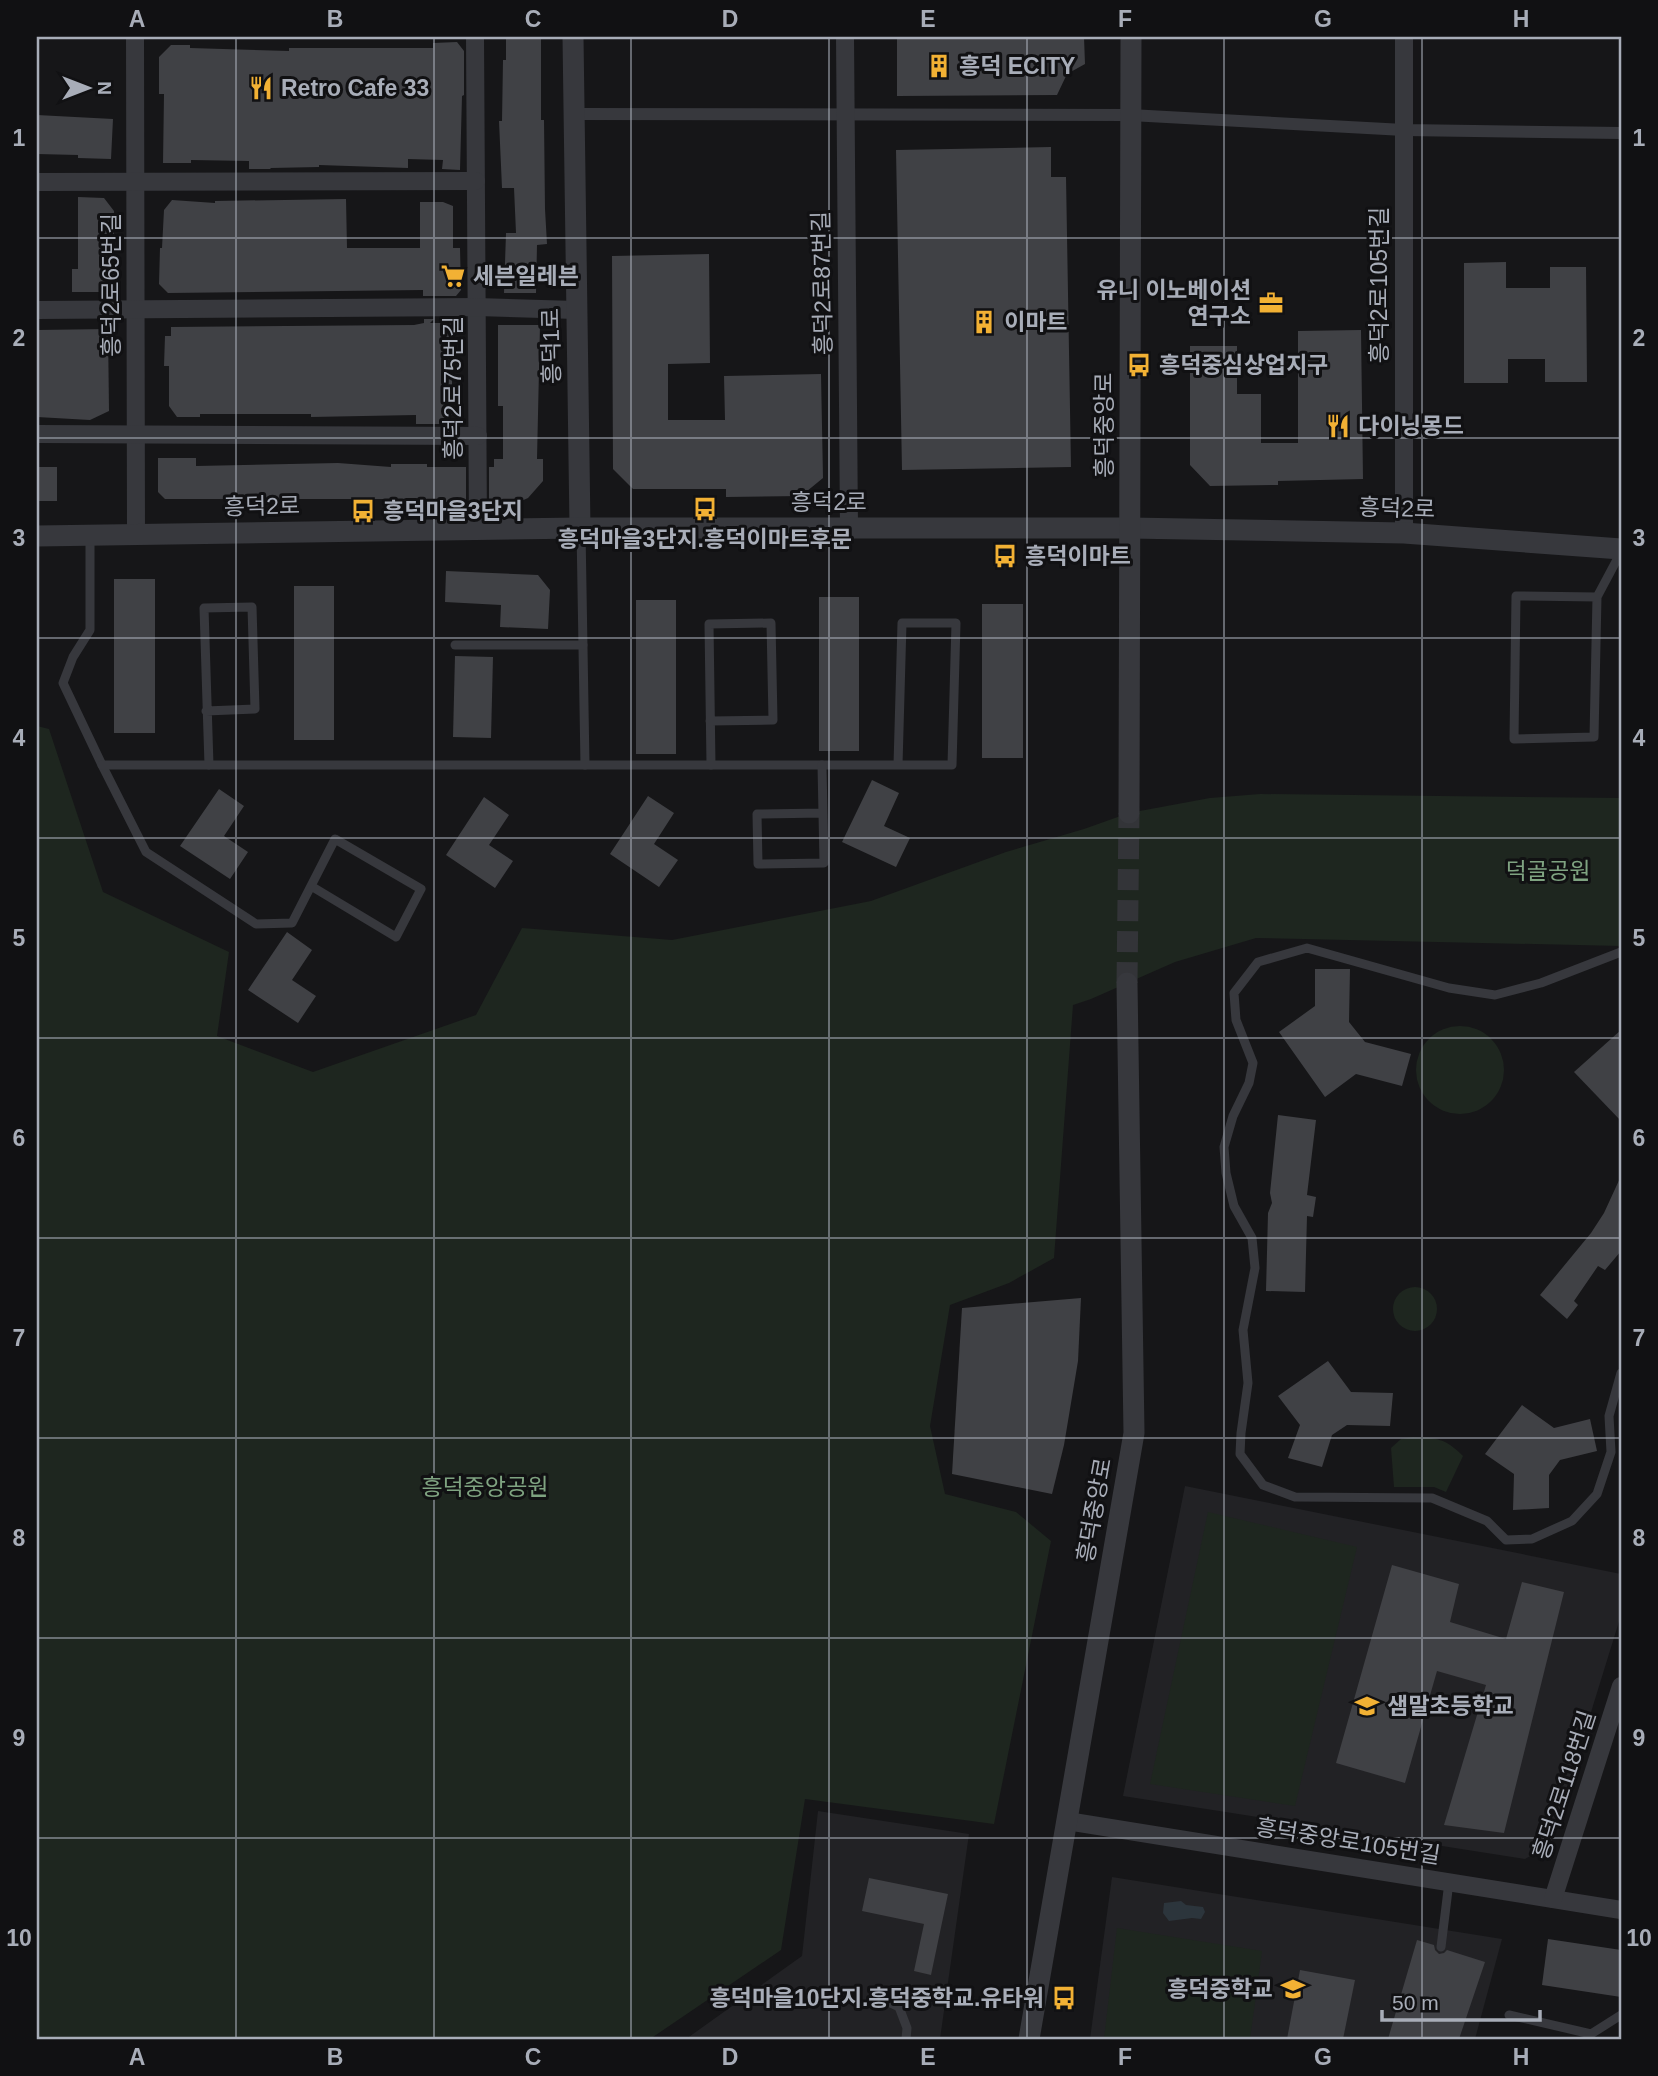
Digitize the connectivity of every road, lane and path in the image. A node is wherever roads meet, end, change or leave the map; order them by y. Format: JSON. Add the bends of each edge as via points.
{"nodes":[{"id":1,"x":135,"y":37,"type":"edge"},
{"id":2,"x":475,"y":37,"type":"edge"},
{"id":3,"x":573,"y":37,"type":"edge"},
{"id":4,"x":845,"y":37,"type":"edge"},
{"id":5,"x":1131,"y":37,"type":"edge"},
{"id":6,"x":1404,"y":37,"type":"edge"},
{"id":7,"x":573,"y":114,"type":"junction"},
{"id":8,"x":845,"y":114,"type":"junction"},
{"id":9,"x":1130,"y":115,"type":"junction"},
{"id":10,"x":1404,"y":130,"type":"junction"},
{"id":11,"x":1621,"y":133,"type":"edge"},
{"id":12,"x":135,"y":181,"type":"junction"},
{"id":13,"x":476,"y":181,"type":"junction"},
{"id":14,"x":37,"y":182,"type":"edge"},
{"id":15,"x":477,"y":307,"type":"junction"},
{"id":16,"x":37,"y":310,"type":"edge"},
{"id":17,"x":136,"y":310,"type":"junction"},
{"id":18,"x":576,"y":310,"type":"junction"},
{"id":19,"x":37,"y":435,"type":"edge"},
{"id":20,"x":136,"y":435,"type":"junction"},
{"id":21,"x":478,"y":436,"type":"junction"},
{"id":22,"x":580,"y":528,"type":"junction"},
{"id":23,"x":849,"y":528,"type":"junction"},
{"id":24,"x":1130,"y":528,"type":"junction"},
{"id":25,"x":478,"y":529,"type":"junction"},
{"id":26,"x":1404,"y":533,"type":"junction"},
{"id":27,"x":136,"y":534,"type":"junction"},
{"id":28,"x":90,"y":535,"type":"junction"},
{"id":29,"x":37,"y":536,"type":"edge"},
{"id":30,"x":1621,"y":550,"type":"edge"},
{"id":31,"x":1597,"y":597,"type":"junction"},
{"id":32,"x":455,"y":645,"type":"dead end"},
{"id":33,"x":583,"y":645,"type":"junction"},
{"id":34,"x":206,"y":711,"type":"junction"},
{"id":35,"x":710,"y":721,"type":"junction"},
{"id":36,"x":102,"y":765,"type":"junction"},
{"id":37,"x":209,"y":765,"type":"junction"},
{"id":38,"x":585,"y":765,"type":"junction"},
{"id":39,"x":711,"y":765,"type":"junction"},
{"id":40,"x":822,"y":765,"type":"junction"},
{"id":41,"x":898,"y":765,"type":"junction"},
{"id":42,"x":822,"y":813,"type":"junction"},
{"id":43,"x":1129,"y":813,"type":"tunnel mouth"},
{"id":44,"x":311,"y":886,"type":"junction"},
{"id":45,"x":1621,"y":952,"type":"edge"},
{"id":46,"x":1127,"y":983,"type":"tunnel mouth"},
{"id":47,"x":1621,"y":1373,"type":"edge"},
{"id":48,"x":1621,"y":1686,"type":"edge"},
{"id":49,"x":1067,"y":1821,"type":"junction"},
{"id":50,"x":1449,"y":1882,"type":"junction"},
{"id":51,"x":1553,"y":1899,"type":"junction"},
{"id":52,"x":1621,"y":1910,"type":"edge"},
{"id":53,"x":1441,"y":1947,"type":"dead end"},
{"id":54,"x":886,"y":2001,"type":"dead end"},
{"id":55,"x":1509,"y":2015,"type":"dead end"},
{"id":56,"x":1621,"y":2015,"type":"edge"},
{"id":57,"x":906,"y":2039,"type":"edge"},
{"id":58,"x":1029,"y":2039,"type":"edge"}],
"edges":[{"from":1,"to":12,"type":"street","name":"흥덕2로65번길"},
{"from":2,"to":13,"type":"street","name":"흥덕2로75번길"},
{"from":3,"to":7,"type":"street","name":"흥덕1로"},
{"from":4,"to":8,"type":"street","name":"흥덕2로87번길"},
{"from":5,"to":9,"type":"street","name":"흥덕중앙로"},
{"from":6,"to":10,"type":"street","name":"흥덕2로105번길"},
{"from":7,"to":8,"type":"street"},
{"from":7,"to":18,"type":"street","name":"흥덕1로"},
{"from":8,"to":9,"type":"street"},
{"from":8,"to":23,"type":"street","name":"흥덕2로87번길"},
{"from":9,"to":10,"type":"street"},
{"from":9,"to":24,"type":"street","name":"흥덕중앙로"},
{"from":10,"to":11,"type":"street"},
{"from":10,"to":26,"type":"street","name":"흥덕2로105번길"},
{"from":12,"to":13,"type":"street"},
{"from":12,"to":14,"type":"street"},
{"from":12,"to":17,"type":"street","name":"흥덕2로65번길"},
{"from":13,"to":15,"type":"street","name":"흥덕2로75번길"},
{"from":15,"to":17,"type":"street"},
{"from":15,"to":18,"type":"street"},
{"from":15,"to":21,"type":"street","name":"흥덕2로75번길"},
{"from":16,"to":17,"type":"street"},
{"from":17,"to":20,"type":"street","name":"흥덕2로65번길"},
{"from":18,"to":22,"type":"street","name":"흥덕1로"},
{"from":19,"to":20,"type":"street"},
{"from":20,"to":21,"type":"street"},
{"from":20,"to":27,"type":"street","name":"흥덕2로65번길"},
{"from":21,"to":25,"type":"street","name":"흥덕2로75번길"},
{"from":22,"to":23,"type":"street","name":"흥덕2로"},
{"from":22,"to":25,"type":"street","name":"흥덕2로"},
{"from":22,"to":33,"type":"lane"},
{"from":23,"to":24,"type":"street","name":"흥덕2로"},
{"from":24,"to":26,"type":"street","name":"흥덕2로"},
{"from":24,"to":43,"type":"street","name":"흥덕중앙로"},
{"from":25,"to":27,"type":"street","name":"흥덕2로"},
{"from":26,"to":30,"type":"street","name":"흥덕2로"},
{"from":27,"to":28,"type":"street","name":"흥덕2로"},
{"from":28,"to":29,"type":"street","name":"흥덕2로"},
{"from":28,"to":36,"type":"lane","via":[[90,629],[63,683]]},
{"from":30,"to":31,"type":"lane"},
{"from":31,"to":31,"type":"lane","via":[[1594,737],[1514,739],[1516,596]]},
{"from":32,"to":33,"type":"lane"},
{"from":33,"to":38,"type":"lane"},
{"from":34,"to":34,"type":"lane","via":[[204,608],[252,607],[256,709]]},
{"from":34,"to":37,"type":"lane"},
{"from":35,"to":35,"type":"lane","via":[[709,624],[771,623],[773,720]]},
{"from":35,"to":39,"type":"lane"},
{"from":36,"to":37,"type":"lane"},
{"from":36,"to":44,"type":"lane","via":[[146,852],[257,924],[292,923]]},
{"from":37,"to":38,"type":"lane"},
{"from":38,"to":39,"type":"lane"},
{"from":39,"to":40,"type":"lane"},
{"from":40,"to":41,"type":"lane"},
{"from":40,"to":42,"type":"lane"},
{"from":41,"to":41,"type":"lane","via":[[902,623],[956,623],[953,765]]},
{"from":42,"to":42,"type":"lane","via":[[824,863],[758,864],[757,814]]},
{"from":44,"to":44,"type":"lane","via":[[335,839],[421,889],[396,937]]},
{"from":45,"to":47,"type":"lane","via":[[1541,983],[1495,995],[1449,988],[1307,948],[1258,961],[1234,993],[1236,1020],[1253,1063],[1224,1147],[1234,1206],[1252,1238],[1255,1268],[1242,1330],[1248,1383],[1240,1454],[1263,1485],[1295,1497],[1432,1498],[1487,1521],[1506,1540],[1532,1539],[1572,1521],[1597,1494],[1611,1452],[1609,1416]]},
{"from":46,"to":49,"type":"street","name":"흥덕중앙로","via":[[1134,1433]]},
{"from":48,"to":51,"type":"street","name":"흥덕2로118번길"},
{"from":49,"to":50,"type":"street","name":"흥덕중앙로105번길"},
{"from":49,"to":58,"type":"street","name":"흥덕중앙로"},
{"from":50,"to":51,"type":"street","name":"흥덕중앙로105번길"},
{"from":50,"to":53,"type":"lane"},
{"from":51,"to":52,"type":"street","name":"흥덕중앙로105번길"},
{"from":54,"to":57,"type":"lane","via":[[899,2007]]},
{"from":55,"to":56,"type":"lane","via":[[1591,2034]]}]}
